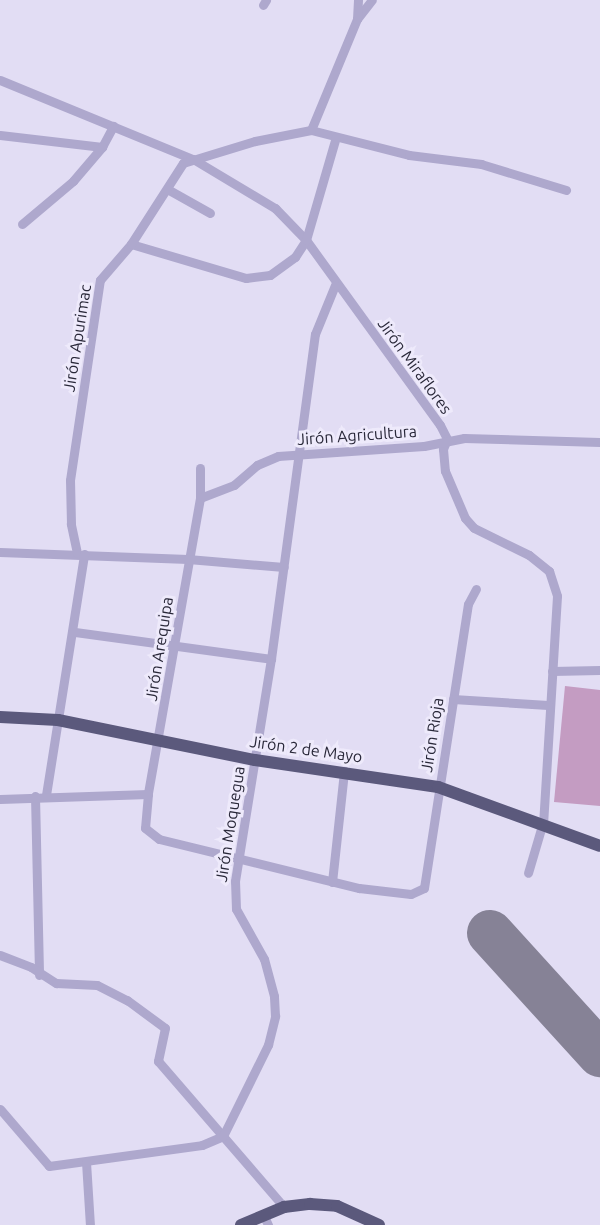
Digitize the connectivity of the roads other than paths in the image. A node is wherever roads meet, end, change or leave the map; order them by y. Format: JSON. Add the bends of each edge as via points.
{"nodes":[{"id":1,"x":358,"y":0,"type":"edge"},
{"id":2,"x":372,"y":0,"type":"edge"},
{"id":3,"x":357,"y":20,"type":"junction"},
{"id":4,"x":0,"y":80,"type":"edge"},
{"id":5,"x":113,"y":126,"type":"junction"},
{"id":6,"x":311,"y":130,"type":"junction"},
{"id":7,"x":0,"y":135,"type":"edge"},
{"id":8,"x":336,"y":137,"type":"junction"},
{"id":9,"x":102,"y":147,"type":"junction"},
{"id":10,"x":193,"y":159,"type":"junction"},
{"id":11,"x":169,"y":190,"type":"junction"},
{"id":12,"x":566,"y":190,"type":"dead end"},
{"id":13,"x":210,"y":213,"type":"dead end"},
{"id":14,"x":22,"y":224,"type":"dead end"},
{"id":15,"x":306,"y":240,"type":"junction"},
{"id":16,"x":131,"y":244,"type":"junction"},
{"id":17,"x":335,"y":285,"type":"junction"},
{"id":18,"x":447,"y":439,"type":"junction"},
{"id":19,"x":600,"y":442,"type":"edge"},
{"id":20,"x":300,"y":454,"type":"junction"},
{"id":21,"x":200,"y":468,"type":"dead end"},
{"id":22,"x":200,"y":498,"type":"junction"},
{"id":23,"x":0,"y":552,"type":"edge"},
{"id":24,"x":81,"y":554,"type":"junction"},
{"id":25,"x":188,"y":559,"type":"junction"},
{"id":26,"x":284,"y":567,"type":"junction"},
{"id":27,"x":476,"y":589,"type":"dead end"},
{"id":28,"x":75,"y":632,"type":"junction"},
{"id":29,"x":176,"y":643,"type":"junction"},
{"id":30,"x":271,"y":659,"type":"junction"},
{"id":31,"x":600,"y":670,"type":"edge"},
{"id":32,"x":552,"y":671,"type":"junction"},
{"id":33,"x":453,"y":699,"type":"junction"},
{"id":34,"x":548,"y":705,"type":"junction"},
{"id":35,"x":0,"y":717,"type":"edge"},
{"id":36,"x":58,"y":720,"type":"junction"},
{"id":37,"x":159,"y":741,"type":"junction"},
{"id":38,"x":255,"y":760,"type":"junction"},
{"id":39,"x":344,"y":771,"type":"junction"},
{"id":40,"x":438,"y":787,"type":"junction"},
{"id":41,"x":148,"y":794,"type":"junction"},
{"id":42,"x":46,"y":795,"type":"junction"},
{"id":43,"x":35,"y":796,"type":"junction"},
{"id":44,"x":0,"y":799,"type":"edge"},
{"id":45,"x":543,"y":822,"type":"junction"},
{"id":46,"x":600,"y":846,"type":"edge"},
{"id":47,"x":240,"y":857,"type":"junction"},
{"id":48,"x":528,"y":873,"type":"dead end"},
{"id":49,"x":332,"y":882,"type":"junction"},
{"id":50,"x":0,"y":955,"type":"edge"},
{"id":51,"x":39,"y":975,"type":"junction"},
{"id":52,"x":0,"y":1108,"type":"edge"},
{"id":53,"x":222,"y":1136,"type":"junction"},
{"id":54,"x":86,"y":1162,"type":"junction"},
{"id":55,"x":284,"y":1207,"type":"junction"},
{"id":56,"x":266,"y":1220,"type":"edge"},
{"id":57,"x":90,"y":1225,"type":"edge"},
{"id":58,"x":241,"y":1225,"type":"edge"},
{"id":59,"x":379,"y":1225,"type":"edge"}],
"edges":[{"from":1,"to":3,"type":"street"},
{"from":2,"to":3,"type":"street"},
{"from":3,"to":6,"type":"street"},
{"from":4,"to":5,"type":"street","name":"Jirón Miraflores"},
{"from":5,"to":9,"type":"street"},
{"from":5,"to":10,"type":"street","name":"Jirón Miraflores"},
{"from":6,"to":8,"type":"street"},
{"from":6,"to":10,"type":"street"},
{"from":7,"to":9,"type":"street"},
{"from":8,"to":12,"type":"street","via":[[409,155],[481,164]]},
{"from":8,"to":15,"type":"street"},
{"from":9,"to":14,"type":"street","via":[[73,181]]},
{"from":10,"to":11,"type":"street","name":"Jirón Apurimac","via":[[178,170]]},
{"from":10,"to":15,"type":"street","name":"Jirón Miraflores","via":[[275,208]]},
{"from":11,"to":13,"type":"street"},
{"from":11,"to":16,"type":"street","name":"Jirón Apurimac"},
{"from":15,"to":16,"type":"street","via":[[285,266],[258,278],[200,267]]},
{"from":15,"to":17,"type":"street","name":"Jirón Miraflores"},
{"from":16,"to":24,"type":"street","name":"Jirón Apurimac","via":[[105,272],[97,290],[70,480],[71,524]]},
{"from":17,"to":18,"type":"street","name":"Jirón Miraflores","via":[[414,388]]},
{"from":17,"to":20,"type":"street","name":"Jirón Moquegua","via":[[315,334]]},
{"from":18,"to":19,"type":"street","name":"Jirón Agricultura"},
{"from":18,"to":20,"type":"street","name":"Jirón Agricultura","via":[[424,446]]},
{"from":18,"to":32,"type":"street","name":"Jirón Miraflores","via":[[445,471],[465,518],[474,528],[529,555],[554,581]]},
{"from":20,"to":22,"type":"street","name":"Jirón Agricultura","via":[[257,465],[234,485]]},
{"from":20,"to":26,"type":"street","name":"Jirón Moquegua"},
{"from":21,"to":22,"type":"street","name":"Jirón Arequipa"},
{"from":22,"to":25,"type":"street","name":"Jirón Arequipa"},
{"from":23,"to":24,"type":"street"},
{"from":24,"to":25,"type":"street"},
{"from":24,"to":28,"type":"street","name":"Jirón Apurimac"},
{"from":25,"to":26,"type":"street"},
{"from":25,"to":29,"type":"street","name":"Jirón Arequipa"},
{"from":26,"to":30,"type":"street","name":"Jirón Moquegua"},
{"from":27,"to":33,"type":"street","name":"Jirón Rioja","via":[[468,604]]},
{"from":28,"to":29,"type":"street"},
{"from":28,"to":36,"type":"street","name":"Jirón Apurimac"},
{"from":29,"to":30,"type":"street"},
{"from":29,"to":37,"type":"street","name":"Jirón Arequipa"},
{"from":30,"to":38,"type":"street","name":"Jirón Moquegua"},
{"from":31,"to":32,"type":"street"},
{"from":32,"to":34,"type":"street","name":"Jirón Miraflores"},
{"from":33,"to":34,"type":"street"},
{"from":33,"to":40,"type":"street","name":"Jirón Rioja"},
{"from":34,"to":45,"type":"street","name":"Jirón Miraflores"},
{"from":35,"to":36,"type":"main road","name":"Jirón 2 de Mayo"},
{"from":36,"to":37,"type":"main road","name":"Jirón 2 de Mayo"},
{"from":36,"to":42,"type":"street","name":"Jirón Apurimac"},
{"from":37,"to":38,"type":"main road","name":"Jirón 2 de Mayo"},
{"from":37,"to":41,"type":"street","name":"Jirón Arequipa"},
{"from":38,"to":39,"type":"main road","name":"Jirón 2 de Mayo"},
{"from":38,"to":47,"type":"street","name":"Jirón Moquegua"},
{"from":39,"to":40,"type":"main road","name":"Jirón 2 de Mayo"},
{"from":39,"to":49,"type":"street"},
{"from":40,"to":45,"type":"main road","name":"Jirón 2 de Mayo"},
{"from":40,"to":49,"type":"street","name":"Jirón Rioja","via":[[424,888],[411,894]]},
{"from":41,"to":42,"type":"street"},
{"from":41,"to":47,"type":"street","name":"Jirón Arequipa","via":[[145,828],[150,834]]},
{"from":42,"to":43,"type":"street"},
{"from":43,"to":44,"type":"street"},
{"from":43,"to":51,"type":"street"},
{"from":45,"to":46,"type":"main road","name":"Jirón 2 de Mayo"},
{"from":45,"to":48,"type":"street","name":"Jirón Miraflores"},
{"from":47,"to":49,"type":"street"},
{"from":47,"to":53,"type":"street","name":"Jirón Moquegua","via":[[235,880],[236,909],[264,959],[275,1016],[264,1055]]},
{"from":50,"to":51,"type":"street","via":[[31,967]]},
{"from":51,"to":53,"type":"street","via":[[67,986],[97,985],[127,1000],[165,1028],[158,1061]]},
{"from":52,"to":54,"type":"street","via":[[49,1166]]},
{"from":53,"to":54,"type":"street","via":[[202,1145]]},
{"from":53,"to":55,"type":"street"},
{"from":54,"to":57,"type":"street"},
{"from":55,"to":56,"type":"main road"},
{"from":55,"to":59,"type":"main road","via":[[337,1206]]},
{"from":56,"to":58,"type":"main road"}]}
